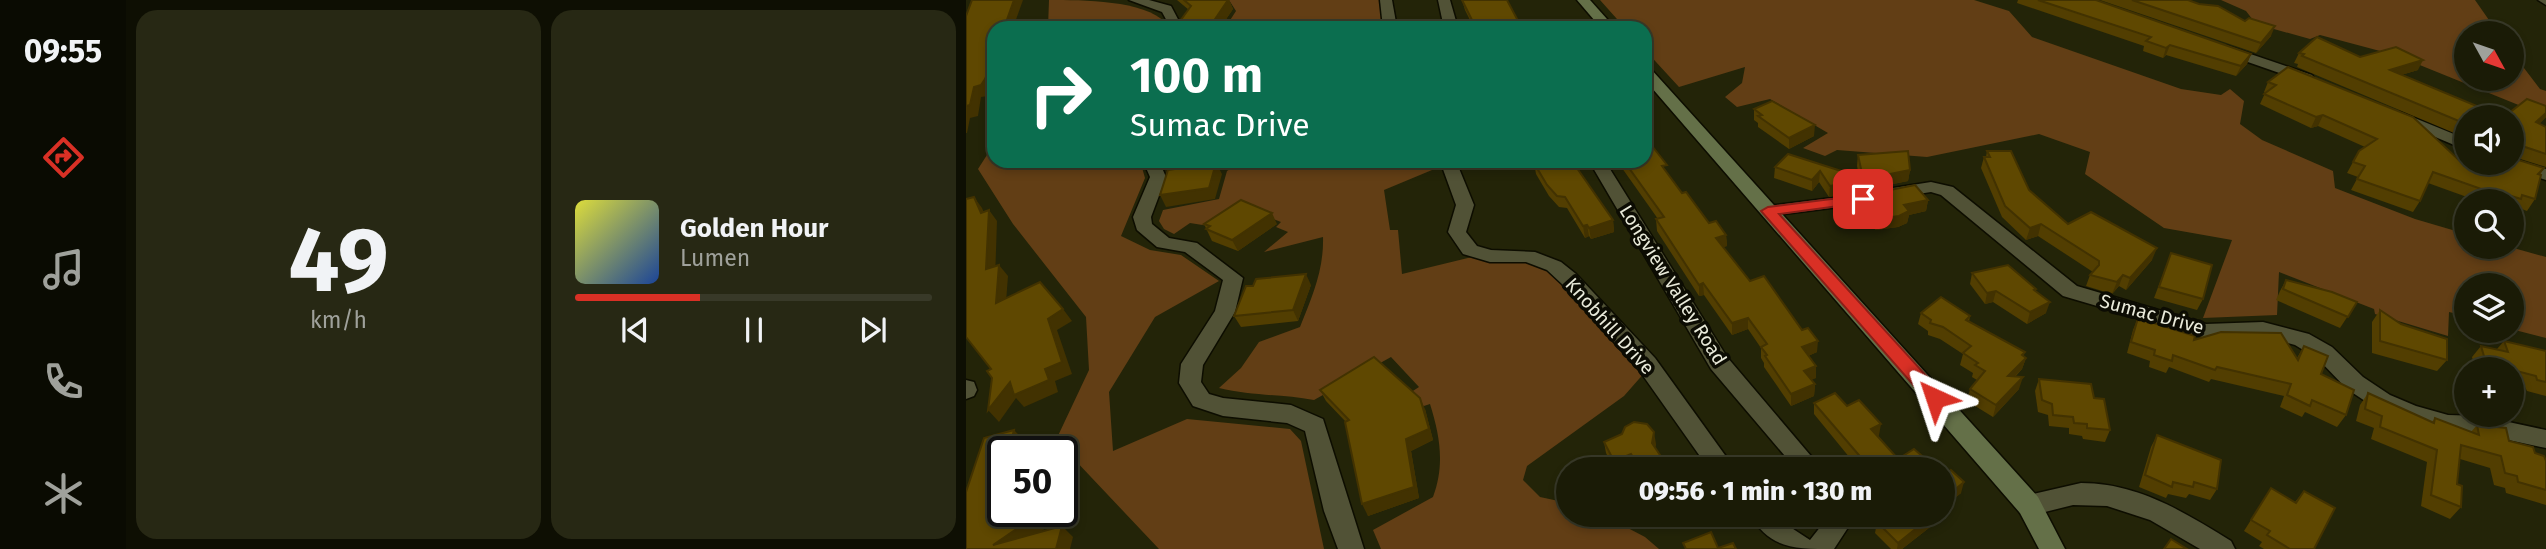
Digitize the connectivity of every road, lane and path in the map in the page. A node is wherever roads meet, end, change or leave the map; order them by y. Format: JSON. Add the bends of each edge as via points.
{"nodes":[{"id":1,"x":1135,"y":0,"type":"edge"},
{"id":2,"x":1386,"y":0,"type":"edge"},
{"id":3,"x":1444,"y":0,"type":"edge"},
{"id":4,"x":1583,"y":0,"type":"edge"},
{"id":5,"x":1173,"y":21,"type":"edge"},
{"id":6,"x":1389,"y":21,"type":"edge"},
{"id":7,"x":1449,"y":21,"type":"edge"},
{"id":8,"x":1602,"y":21,"type":"edge"},
{"id":9,"x":2216,"y":46,"type":"edge"},
{"id":10,"x":1652,"y":79,"type":"edge"},
{"id":11,"x":2317,"y":82,"type":"edge"},
{"id":12,"x":2390,"y":113,"type":"edge"},
{"id":13,"x":2454,"y":140,"type":"edge"},
{"id":14,"x":2524,"y":167,"type":"edge"},
{"id":15,"x":1154,"y":168,"type":"edge"},
{"id":16,"x":1451,"y":168,"type":"edge"},
{"id":17,"x":1601,"y":168,"type":"edge"},
{"id":18,"x":2546,"y":174,"type":"edge"},
{"id":19,"x":1768,"y":211,"type":"junction"},
{"id":20,"x":2546,"y":439,"type":"edge"},
{"id":21,"x":1714,"y":457,"type":"edge"},
{"id":22,"x":1800,"y":457,"type":"edge"},
{"id":23,"x":2029,"y":505,"type":"junction"},
{"id":24,"x":1773,"y":527,"type":"edge"},
{"id":25,"x":1835,"y":527,"type":"edge"},
{"id":26,"x":1351,"y":549,"type":"edge"},
{"id":27,"x":1802,"y":549,"type":"edge"},
{"id":28,"x":1819,"y":549,"type":"edge"},
{"id":29,"x":2052,"y":549,"type":"edge"},
{"id":30,"x":2222,"y":549,"type":"edge"}],
"edges":[{"from":1,"to":5,"type":"street","via":[[1167,9]]},
{"from":2,"to":6,"type":"street"},
{"from":3,"to":7,"type":"street"},
{"from":4,"to":8,"type":"main road"},
{"from":9,"to":11,"type":"street"},
{"from":10,"to":19,"type":"main road"},
{"from":12,"to":13,"type":"street"},
{"from":14,"to":18,"type":"street"},
{"from":15,"to":26,"type":"street","via":[[1158,177],[1142,217],[1143,226],[1164,243],[1190,247],[1233,278],[1225,312],[1192,364],[1190,383],[1201,400],[1223,407],[1291,414],[1315,426]]},
{"from":16,"to":21,"type":"street","name":"Knobhill Drive","via":[[1465,205],[1457,232],[1470,250],[1490,256],[1528,256],[1554,266],[1647,364]]},
{"from":17,"to":22,"type":"street","name":"Longview Valley Road","via":[[1719,363]]},
{"from":19,"to":20,"type":"street","name":"Sumac Drive","via":[[1941,188],[2070,291],[2206,331],[2263,329],[2302,339],[2325,353],[2355,383],[2412,414]]},
{"from":19,"to":23,"type":"main road"},
{"from":23,"to":29,"type":"main road"},
{"from":23,"to":30,"type":"street","via":[[2087,493],[2133,499]]},
{"from":24,"to":27,"type":"street"},
{"from":25,"to":28,"type":"street"}]}
